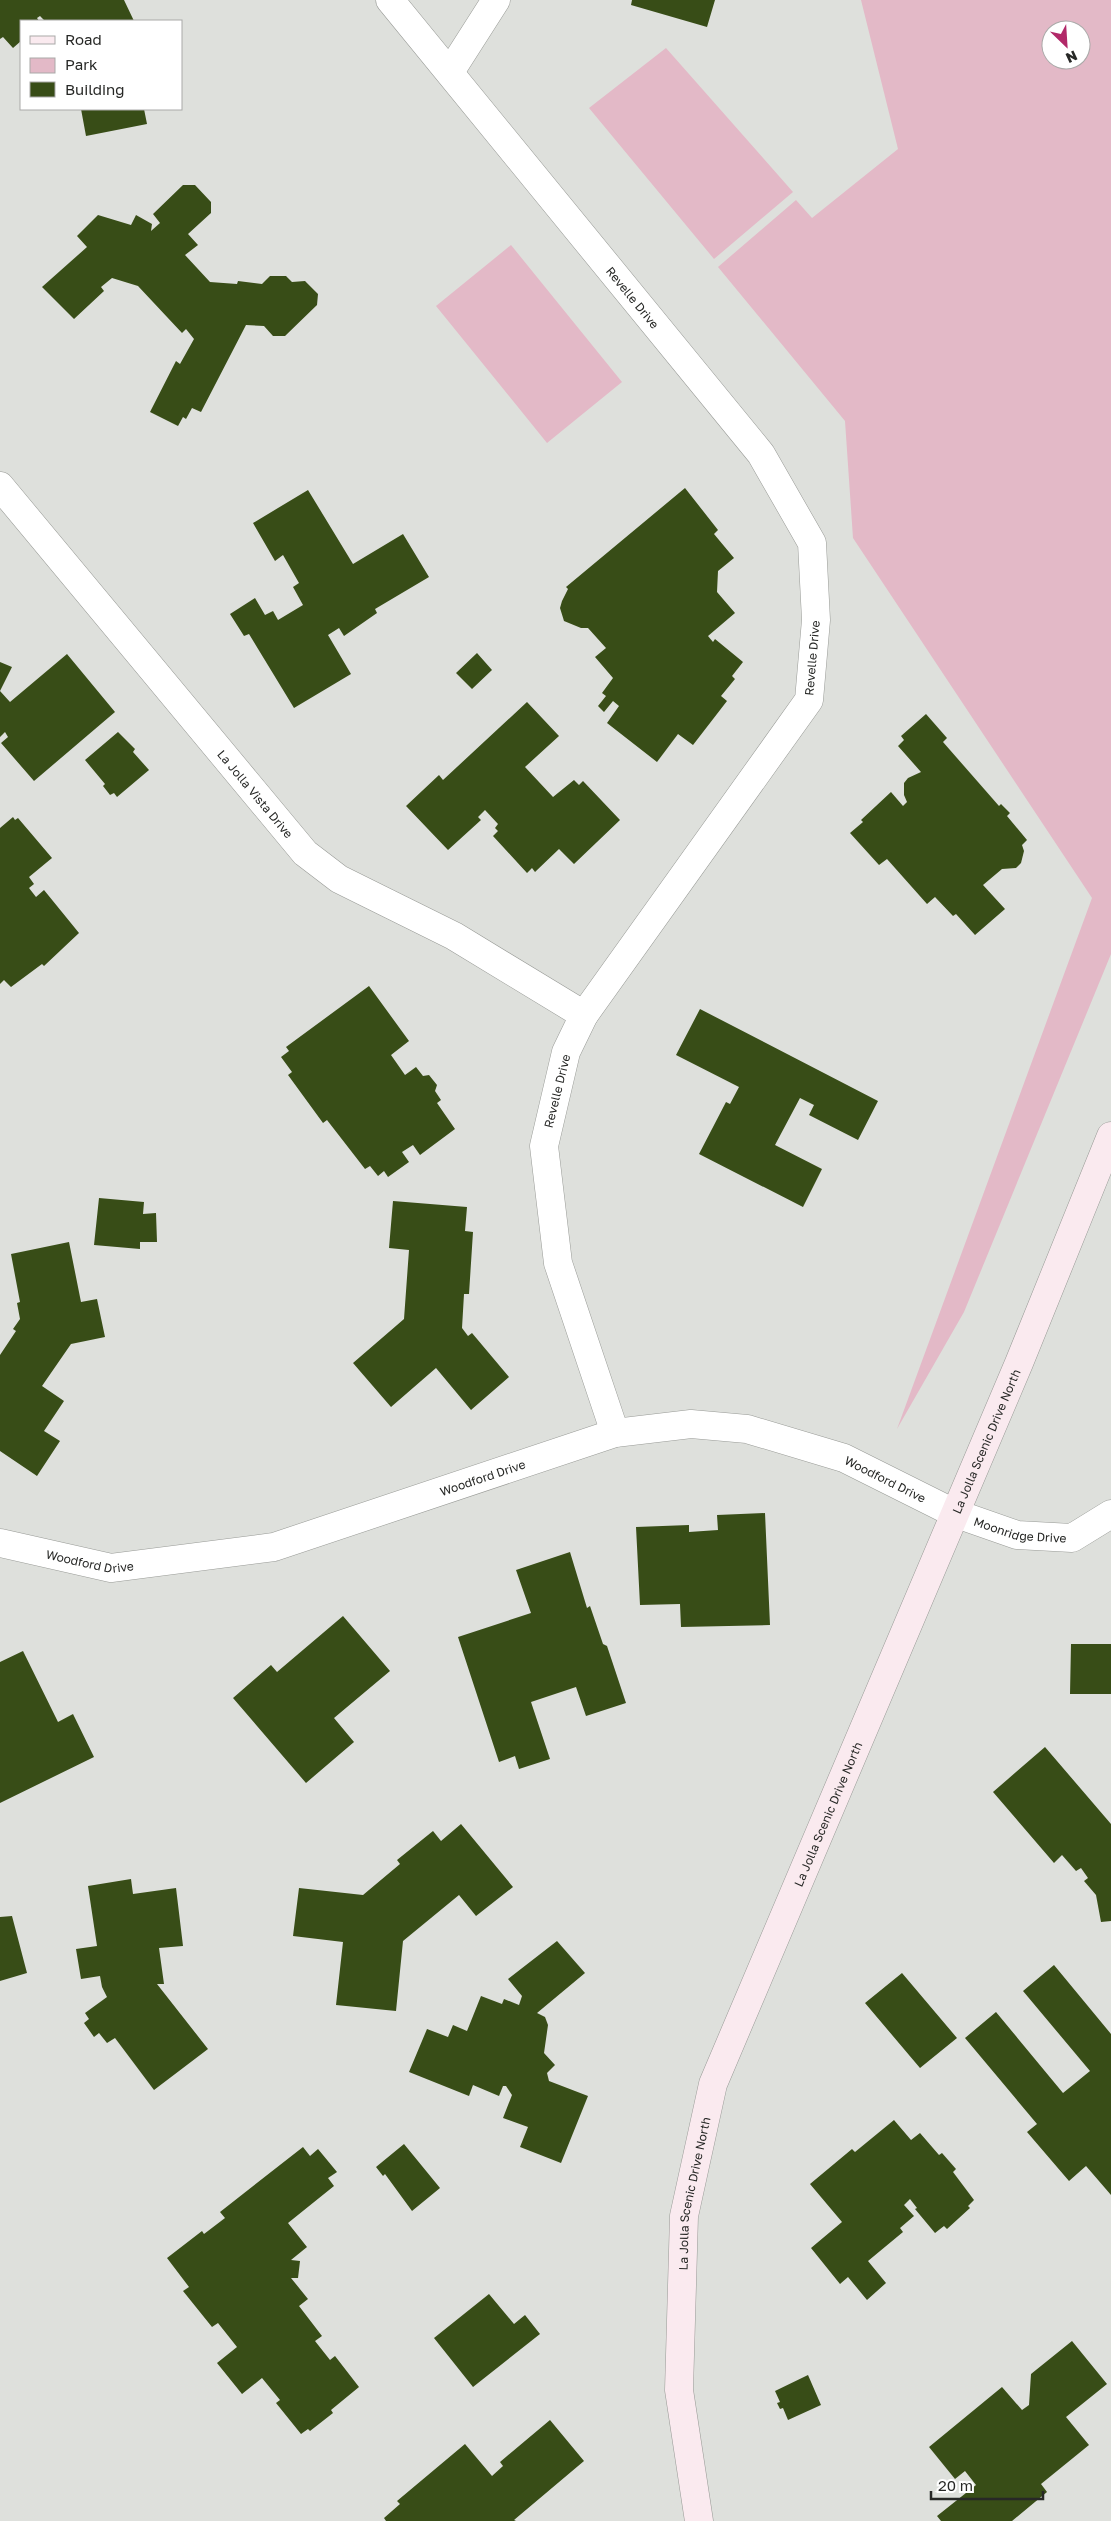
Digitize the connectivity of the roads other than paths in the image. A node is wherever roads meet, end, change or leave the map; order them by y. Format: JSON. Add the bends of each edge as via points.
{"nodes":[{"id":1,"x":390,"y":0,"type":"edge"},
{"id":2,"x":496,"y":0,"type":"edge"},
{"id":3,"x":450,"y":72,"type":"junction"},
{"id":4,"x":0,"y":486,"type":"edge"},
{"id":5,"x":584,"y":1015,"type":"junction"},
{"id":6,"x":1111,"y":1136,"type":"edge"},
{"id":7,"x":615,"y":1433,"type":"junction"},
{"id":8,"x":954,"y":1513,"type":"junction"},
{"id":9,"x":1111,"y":1514,"type":"edge"},
{"id":10,"x":0,"y":1543,"type":"edge"},
{"id":11,"x":699,"y":2521,"type":"edge"}],
"edges":[{"from":1,"to":3,"type":"street","name":"Revelle Drive"},
{"from":2,"to":3,"type":"street"},
{"from":3,"to":5,"type":"street","name":"Revelle Drive","via":[[761,454],[812,543],[816,620],[809,700]]},
{"from":4,"to":5,"type":"street","name":"La Jolla Vista Drive","via":[[305,853],[339,879],[454,936]]},
{"from":5,"to":7,"type":"street","name":"Revelle Drive","via":[[566,1052],[544,1146],[558,1263]]},
{"from":6,"to":8,"type":"main road","name":"La Jolla Scenic Drive North"},
{"from":7,"to":8,"type":"street","name":"Woodford Drive","via":[[690,1424],[746,1430],[844,1458]]},
{"from":7,"to":10,"type":"street","name":"Woodford Drive","via":[[274,1547],[111,1568]]},
{"from":8,"to":9,"type":"street","name":"Moonridge Drive","via":[[1017,1535],[1072,1538]]},
{"from":8,"to":11,"type":"main road","name":"La Jolla Scenic Drive North","via":[[713,2084],[684,2216],[679,2390]]}]}
